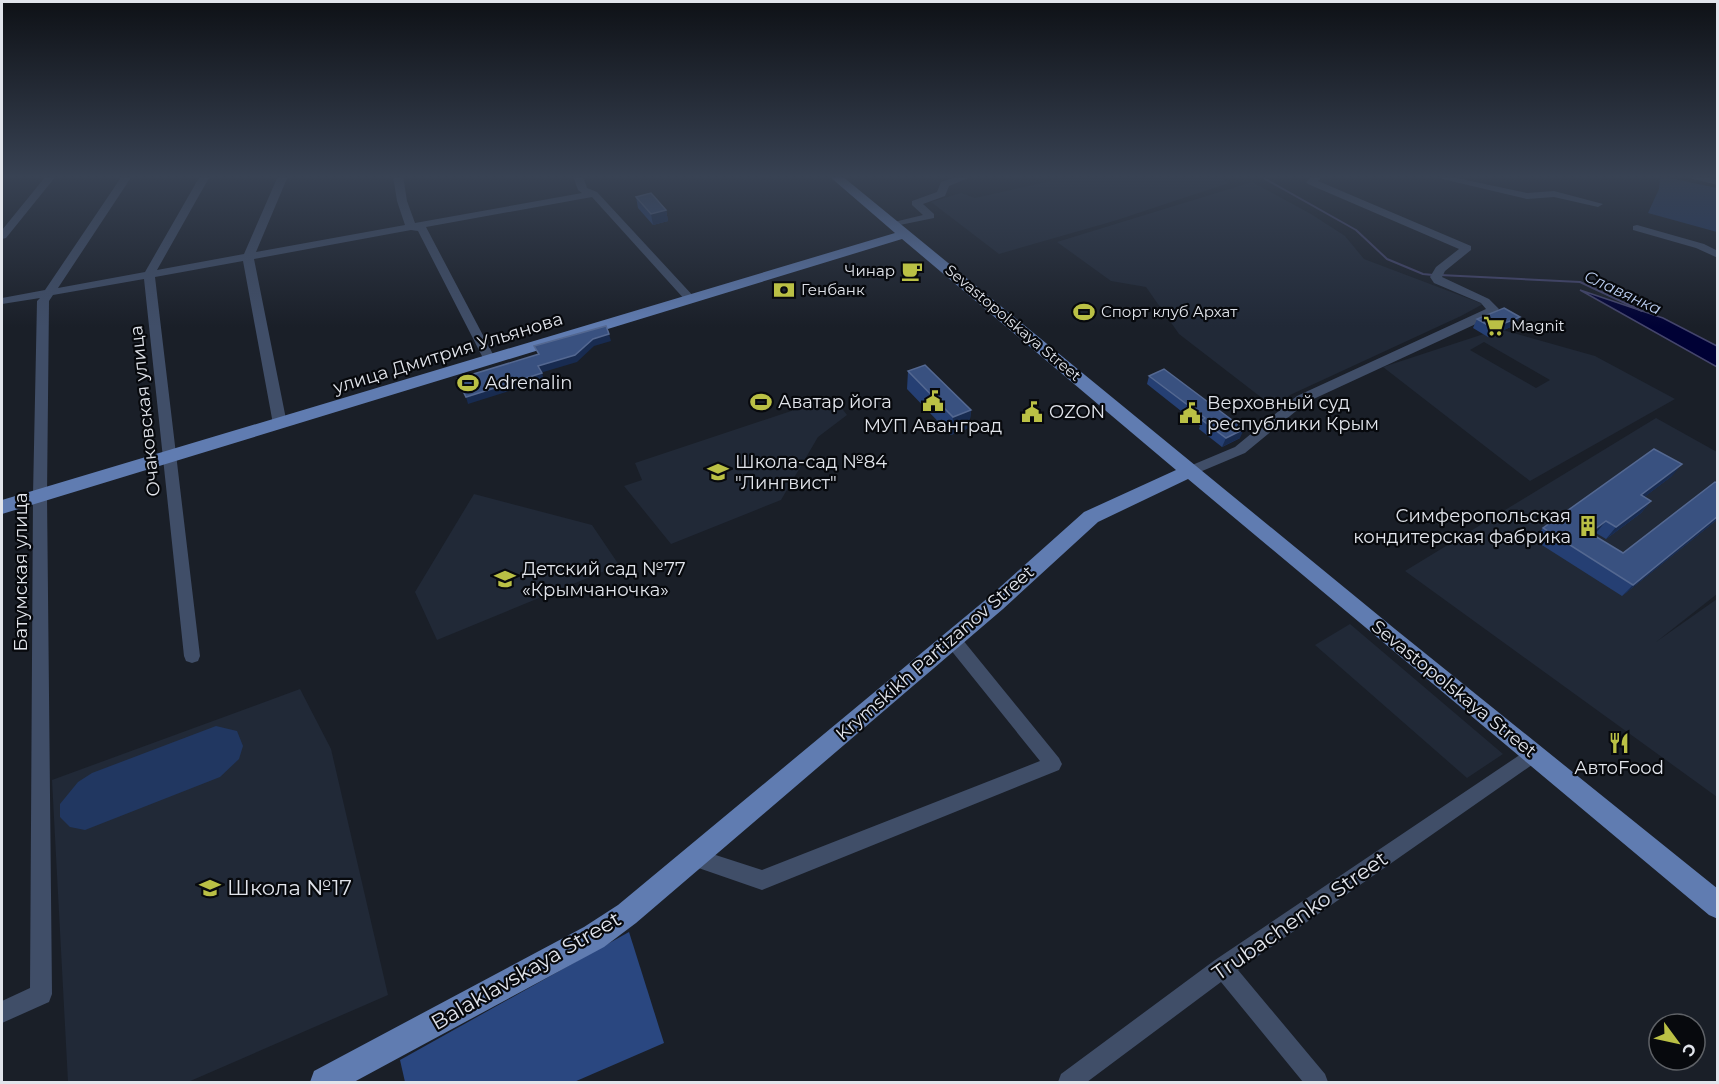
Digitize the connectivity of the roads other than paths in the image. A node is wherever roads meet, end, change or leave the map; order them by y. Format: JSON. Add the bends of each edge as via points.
{"nodes":[{"id":1,"x":92,"y":227,"type":"edge"},
{"id":2,"x":176,"y":227,"type":"edge"},
{"id":3,"x":261,"y":227,"type":"edge"},
{"id":4,"x":411,"y":227,"type":"joint"},
{"id":5,"x":624,"y":227,"type":"edge"},
{"id":6,"x":896,"y":227,"type":"edge"},
{"id":7,"x":905,"y":227,"type":"edge"},
{"id":8,"x":1416,"y":227,"type":"edge"},
{"id":9,"x":1637,"y":228,"type":"dead end"},
{"id":10,"x":899,"y":229,"type":"junction"},
{"id":11,"x":1718,"y":255,"type":"edge"},
{"id":12,"x":248,"y":257,"type":"junction"},
{"id":13,"x":149,"y":274,"type":"junction"},
{"id":14,"x":47,"y":293,"type":"junction"},
{"id":15,"x":690,"y":299,"type":"junction"},
{"id":16,"x":2,"y":301,"type":"edge"},
{"id":17,"x":490,"y":360,"type":"junction"},
{"id":18,"x":280,"y":424,"type":"junction"},
{"id":19,"x":168,"y":458,"type":"junction"},
{"id":20,"x":1190,"y":471,"type":"junction"},
{"id":21,"x":40,"y":495,"type":"junction"},
{"id":22,"x":2,"y":507,"type":"edge"},
{"id":23,"x":952,"y":639,"type":"junction"},
{"id":24,"x":192,"y":656,"type":"dead end"},
{"id":25,"x":1533,"y":754,"type":"junction"},
{"id":26,"x":694,"y":857,"type":"junction"},
{"id":27,"x":1718,"y":906,"type":"edge"},
{"id":28,"x":1223,"y":968,"type":"junction"},
{"id":29,"x":2,"y":1012,"type":"edge"},
{"id":30,"x":325,"y":1083,"type":"edge"},
{"id":31,"x":1069,"y":1083,"type":"edge"},
{"id":32,"x":1317,"y":1083,"type":"edge"}],
"edges":[{"from":1,"to":14,"type":"street","name":"Батумская улица"},
{"from":2,"to":13,"type":"street"},
{"from":3,"to":12,"type":"street"},
{"from":4,"to":12,"type":"street"},
{"from":4,"to":17,"type":"street","via":[[422,228]]},
{"from":5,"to":15,"type":"street"},
{"from":6,"to":10,"type":"main road","name":"Sevastopolskaya Street"},
{"from":7,"to":10,"type":"street"},
{"from":8,"to":20,"type":"street","via":[[1467,248],[1440,269],[1438,281],[1485,301],[1493,309],[1302,399],[1240,450]]},
{"from":9,"to":11,"type":"street"},
{"from":10,"to":15,"type":"main road","name":"улица Дмитрия Ульянова"},
{"from":10,"to":20,"type":"main road","name":"Sevastopolskaya Street"},
{"from":12,"to":13,"type":"street"},
{"from":12,"to":18,"type":"street"},
{"from":13,"to":14,"type":"street"},
{"from":13,"to":19,"type":"street","name":"Очаковская улица"},
{"from":14,"to":16,"type":"street"},
{"from":14,"to":21,"type":"street","name":"Батумская улица","via":[[43,301]]},
{"from":15,"to":17,"type":"main road","name":"улица Дмитрия Ульянова"},
{"from":17,"to":18,"type":"main road","name":"улица Дмитрия Ульянова"},
{"from":18,"to":19,"type":"main road","name":"улица Дмитрия Ульянова"},
{"from":19,"to":21,"type":"main road","name":"улица Дмитрия Ульянова"},
{"from":19,"to":24,"type":"street","name":"Очаковская улица"},
{"from":20,"to":23,"type":"main road","name":"Krymskikh Partizanov Street","via":[[1091,517]]},
{"from":20,"to":25,"type":"main road","name":"Sevastopolskaya Street"},
{"from":21,"to":22,"type":"main road","name":"улица Дмитрия Ульянова"},
{"from":21,"to":29,"type":"street","name":"Батумская улица","via":[[41,994]]},
{"from":23,"to":26,"type":"main road","name":"Krymskikh Partizanov Street"},
{"from":23,"to":26,"type":"street","via":[[1053,764],[762,880]]},
{"from":25,"to":27,"type":"main road","name":"Sevastopolskaya Street"},
{"from":25,"to":28,"type":"street","name":"Trubachenko Street"},
{"from":26,"to":30,"type":"main road","name":"Balaklavskaya Street","via":[[594,937]]},
{"from":28,"to":31,"type":"street","name":"Trubachenko Street"},
{"from":28,"to":32,"type":"street"}]}
